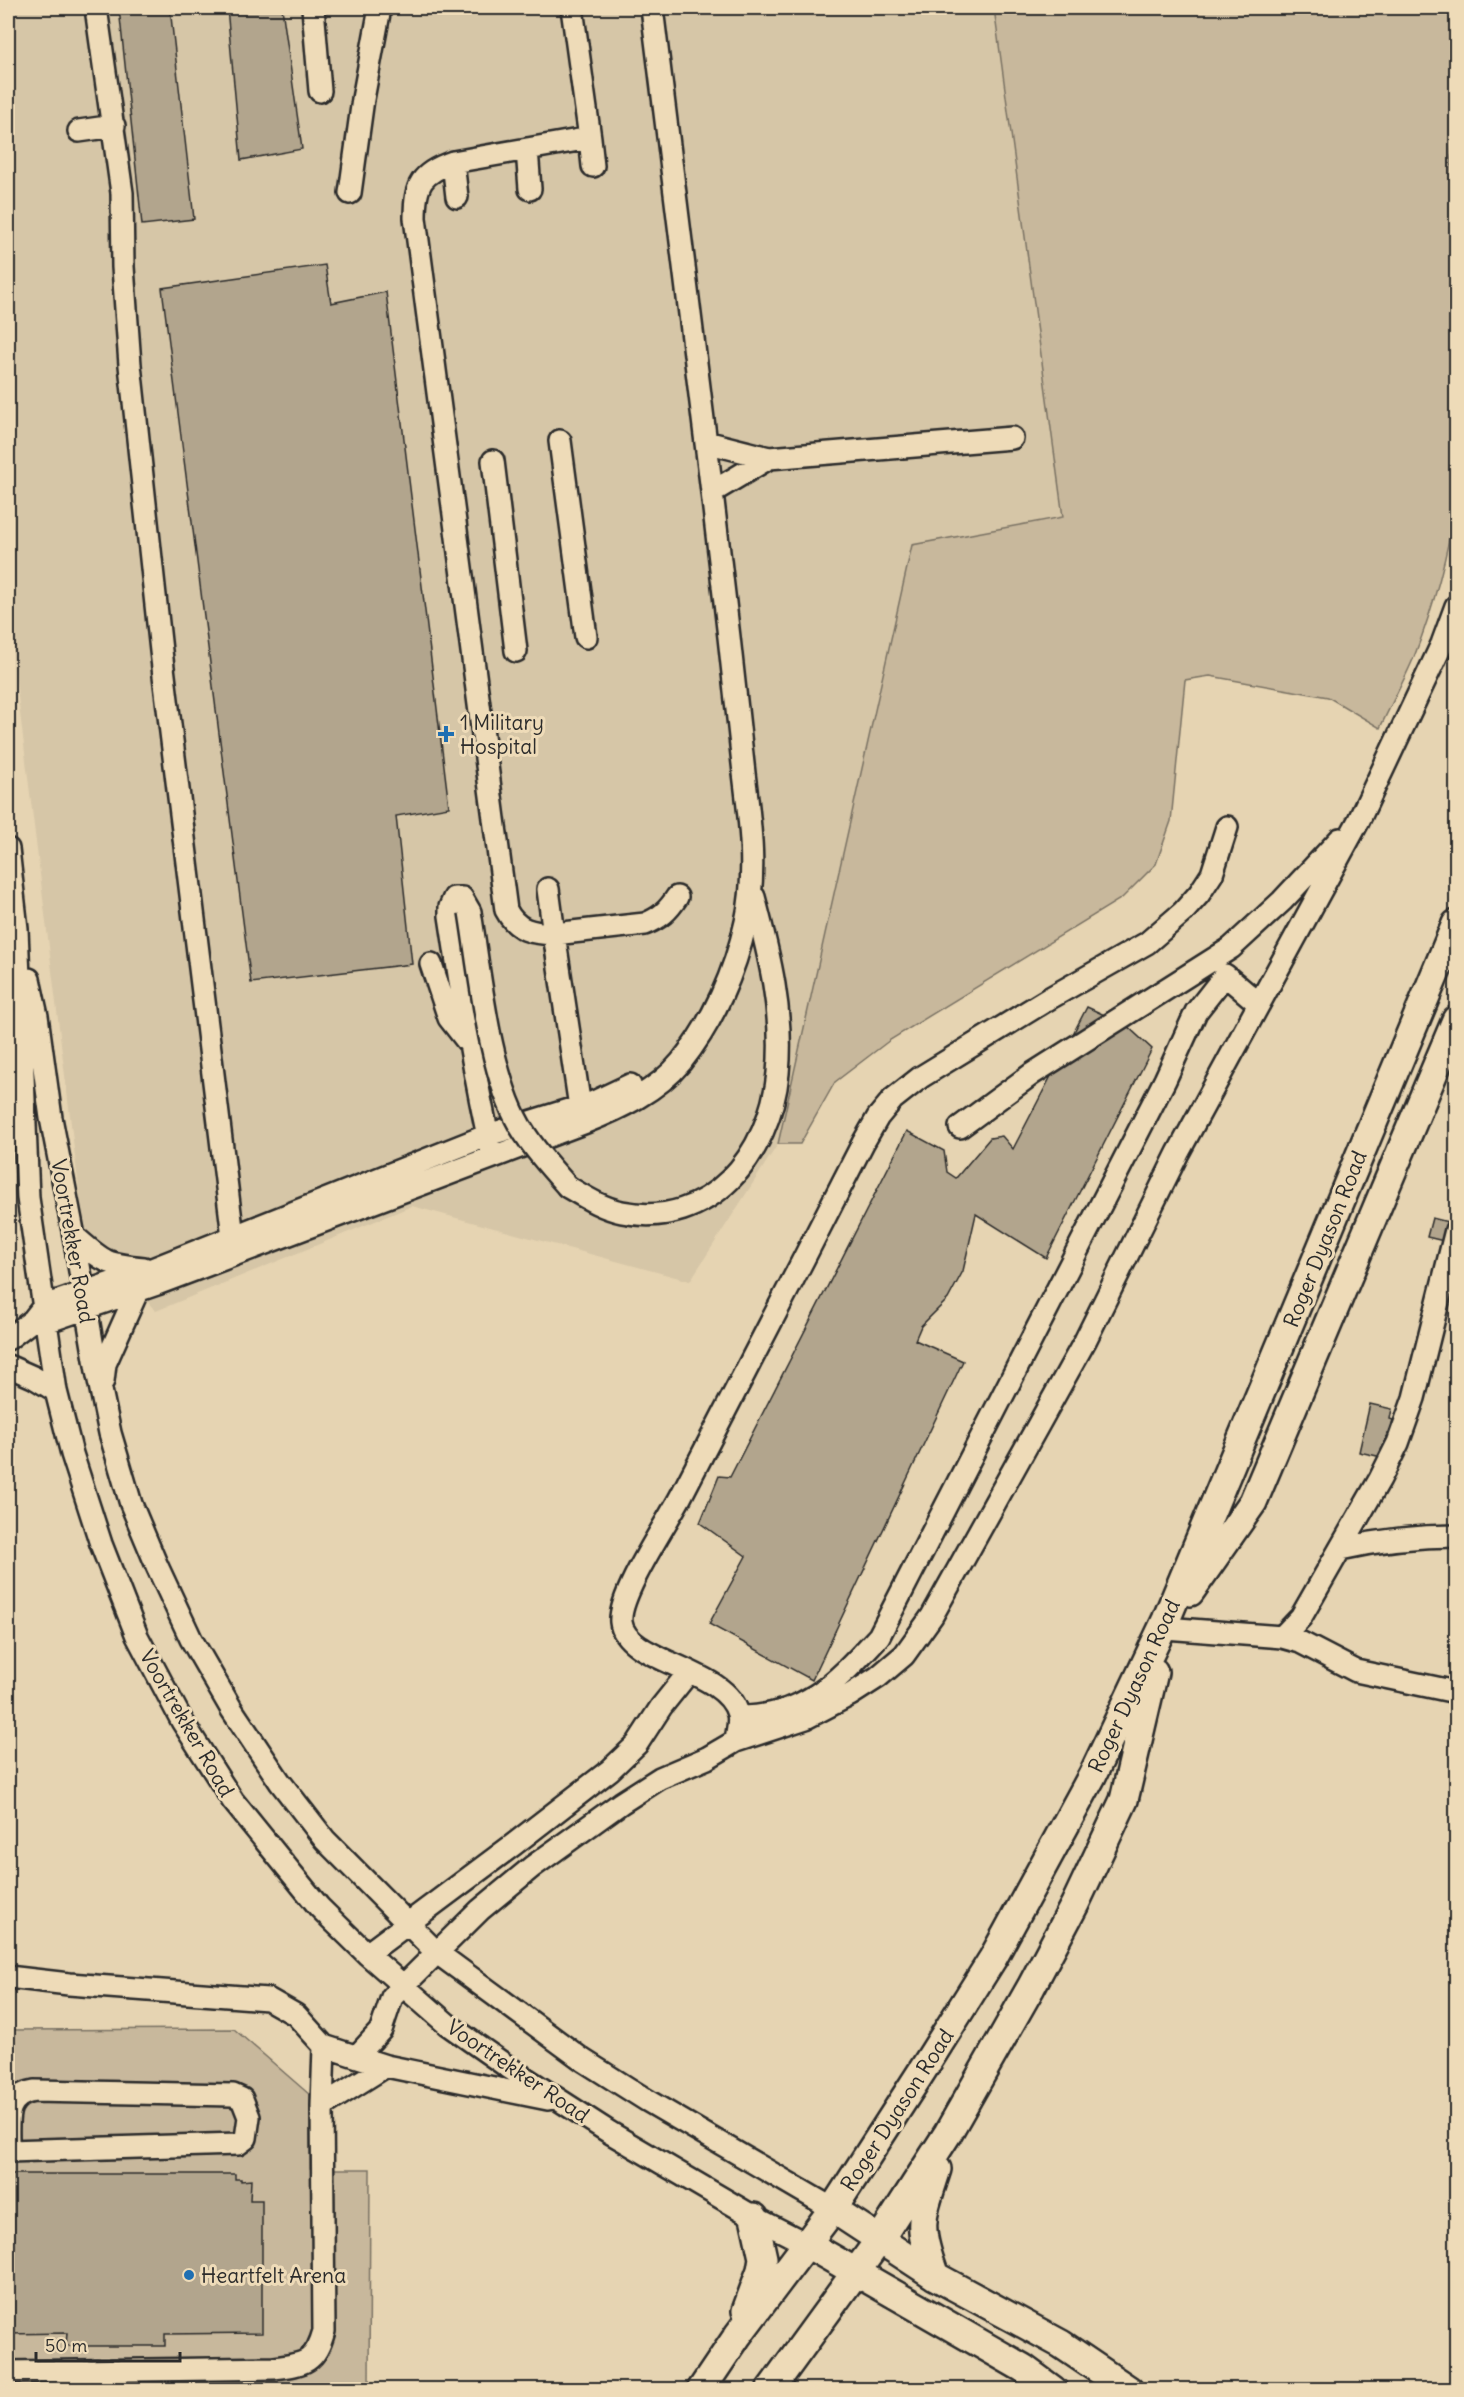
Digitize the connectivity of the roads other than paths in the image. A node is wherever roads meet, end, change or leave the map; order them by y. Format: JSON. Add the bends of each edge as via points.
{"nodes":[{"id":1,"x":96,"y":8,"type":"edge"},
{"id":2,"x":313,"y":8,"type":"edge"},
{"id":3,"x":380,"y":8,"type":"edge"},
{"id":4,"x":572,"y":8,"type":"edge"},
{"id":5,"x":652,"y":8,"type":"edge"},
{"id":6,"x":320,"y":91,"type":"dead end"},
{"id":7,"x":114,"y":126,"type":"junction"},
{"id":8,"x":79,"y":131,"type":"dead end"},
{"id":9,"x":590,"y":138,"type":"junction"},
{"id":10,"x":527,"y":149,"type":"junction"},
{"id":11,"x":453,"y":162,"type":"junction"},
{"id":12,"x":593,"y":166,"type":"dead end"},
{"id":13,"x":530,"y":189,"type":"dead end"},
{"id":14,"x":350,"y":193,"type":"dead end"},
{"id":15,"x":457,"y":197,"type":"dead end"},
{"id":16,"x":1012,"y":438,"type":"dead end"},
{"id":17,"x":560,"y":441,"type":"dead end"},
{"id":18,"x":706,"y":442,"type":"junction"},
{"id":19,"x":769,"y":458,"type":"junction"},
{"id":20,"x":493,"y":460,"type":"dead end"},
{"id":21,"x":712,"y":492,"type":"junction"},
{"id":22,"x":1456,"y":606,"type":"edge"},
{"id":23,"x":586,"y":637,"type":"dead end"},
{"id":24,"x":516,"y":651,"type":"dead end"},
{"id":25,"x":1358,"y":822,"type":"junction"},
{"id":26,"x":1227,"y":827,"type":"dead end"},
{"id":27,"x":8,"y":849,"type":"edge"},
{"id":28,"x":751,"y":888,"type":"junction"},
{"id":29,"x":548,"y":889,"type":"dead end"},
{"id":30,"x":677,"y":897,"type":"dead end"},
{"id":31,"x":1456,"y":924,"type":"edge"},
{"id":32,"x":17,"y":929,"type":"junction"},
{"id":33,"x":554,"y":934,"type":"junction"},
{"id":34,"x":1231,"y":948,"type":"junction"},
{"id":35,"x":431,"y":964,"type":"dead end"},
{"id":36,"x":1225,"y":975,"type":"junction"},
{"id":37,"x":1258,"y":1003,"type":"junction"},
{"id":38,"x":1456,"y":1020,"type":"edge"},
{"id":39,"x":469,"y":1044,"type":"junction"},
{"id":40,"x":583,"y":1115,"type":"junction"},
{"id":41,"x":960,"y":1127,"type":"dead end"},
{"id":42,"x":488,"y":1136,"type":"junction"},
{"id":43,"x":493,"y":1157,"type":"junction"},
{"id":44,"x":1456,"y":1230,"type":"edge"},
{"id":45,"x":74,"y":1236,"type":"junction"},
{"id":46,"x":234,"y":1245,"type":"junction"},
{"id":47,"x":152,"y":1269,"type":"junction"},
{"id":48,"x":138,"y":1290,"type":"junction"},
{"id":49,"x":84,"y":1300,"type":"junction"},
{"id":50,"x":41,"y":1316,"type":"junction"},
{"id":51,"x":8,"y":1339,"type":"edge"},
{"id":52,"x":8,"y":1366,"type":"edge"},
{"id":53,"x":56,"y":1391,"type":"junction"},
{"id":54,"x":102,"y":1394,"type":"junction"},
{"id":55,"x":1456,"y":1536,"type":"edge"},
{"id":56,"x":1340,"y":1549,"type":"junction"},
{"id":57,"x":1165,"y":1628,"type":"junction"},
{"id":58,"x":879,"y":1636,"type":"junction"},
{"id":59,"x":1282,"y":1636,"type":"junction"},
{"id":60,"x":904,"y":1655,"type":"junction"},
{"id":61,"x":689,"y":1672,"type":"junction"},
{"id":62,"x":1456,"y":1692,"type":"edge"},
{"id":63,"x":739,"y":1717,"type":"junction"},
{"id":64,"x":736,"y":1741,"type":"junction"},
{"id":65,"x":408,"y":1924,"type":"junction"},
{"id":66,"x":436,"y":1952,"type":"junction"},
{"id":67,"x":367,"y":1954,"type":"junction"},
{"id":68,"x":8,"y":1977,"type":"edge"},
{"id":69,"x":404,"y":1987,"type":"junction"},
{"id":70,"x":324,"y":2046,"type":"junction"},
{"id":71,"x":357,"y":2056,"type":"junction"},
{"id":72,"x":386,"y":2066,"type":"junction"},
{"id":73,"x":564,"y":2103,"type":"junction"},
{"id":74,"x":322,"y":2106,"type":"junction"},
{"id":75,"x":948,"y":2133,"type":"junction"},
{"id":76,"x":8,"y":2151,"type":"edge"},
{"id":77,"x":832,"y":2209,"type":"junction"},
{"id":78,"x":754,"y":2217,"type":"junction"},
{"id":79,"x":880,"y":2239,"type":"junction"},
{"id":80,"x":807,"y":2244,"type":"junction"},
{"id":81,"x":856,"y":2272,"type":"junction"},
{"id":82,"x":935,"y":2276,"type":"junction"},
{"id":83,"x":738,"y":2335,"type":"junction"},
{"id":84,"x":8,"y":2372,"type":"edge"},
{"id":85,"x":701,"y":2390,"type":"edge"},
{"id":86,"x":770,"y":2390,"type":"edge"},
{"id":87,"x":1053,"y":2390,"type":"edge"},
{"id":88,"x":1129,"y":2390,"type":"edge"}],
"edges":[{"from":1,"to":7,"type":"street"},
{"from":2,"to":6,"type":"street"},
{"from":3,"to":14,"type":"street"},
{"from":4,"to":9,"type":"street"},
{"from":5,"to":18,"type":"street"},
{"from":7,"to":8,"type":"street"},
{"from":7,"to":46,"type":"street","via":[[122,193],[130,365]]},
{"from":9,"to":10,"type":"street"},
{"from":9,"to":12,"type":"street"},
{"from":10,"to":11,"type":"street"},
{"from":10,"to":13,"type":"street"},
{"from":11,"to":15,"type":"street"},
{"from":11,"to":33,"type":"street","via":[[426,175],[415,201],[429,333],[506,910],[520,928]]},
{"from":16,"to":19,"type":"street"},
{"from":17,"to":23,"type":"street"},
{"from":18,"to":19,"type":"street"},
{"from":18,"to":21,"type":"street"},
{"from":19,"to":21,"type":"street"},
{"from":20,"to":24,"type":"street"},
{"from":21,"to":28,"type":"street","via":[[749,816]]},
{"from":22,"to":25,"type":"street"},
{"from":25,"to":34,"type":"street"},
{"from":25,"to":37,"type":"street"},
{"from":26,"to":61,"type":"street","via":[[1212,874],[1199,894],[1147,943],[921,1077],[878,1117],[622,1608],[621,1622],[629,1638]]},
{"from":27,"to":32,"type":"street","name":"Voortrekker Road"},
{"from":28,"to":39,"type":"street","bridge":true,"via":[[774,979],[779,1017],[778,1075],[771,1108],[746,1162],[731,1181],[711,1196],[669,1214],[647,1216],[620,1212],[568,1187],[529,1140],[511,1109],[494,1051],[470,912],[462,898],[454,898],[450,916]]},
{"from":28,"to":40,"type":"street","via":[[747,921],[725,989],[680,1063],[657,1084],[618,1108]]},
{"from":29,"to":33,"type":"street"},
{"from":30,"to":33,"type":"street","via":[[658,919],[645,924]]},
{"from":31,"to":77,"type":"main road","name":"Roger Dyason Road","via":[[1166,1620],[1092,1776],[993,1958]]},
{"from":32,"to":45,"type":"street","name":"Voortrekker Road","via":[[37,1016],[51,1118]]},
{"from":32,"to":50,"type":"street","name":"Voortrekker Road","via":[[28,1198]]},
{"from":33,"to":40,"type":"street"},
{"from":34,"to":36,"type":"street"},
{"from":34,"to":41,"type":"street","via":[[1032,1074]]},
{"from":35,"to":39,"type":"street","via":[[449,1018]]},
{"from":36,"to":37,"type":"street"},
{"from":36,"to":58,"type":"street","via":[[1187,1031],[1166,1080]]},
{"from":37,"to":60,"type":"street","via":[[1085,1341],[932,1616]]},
{"from":38,"to":57,"type":"main road","name":"Roger Dyason Road","via":[[1253,1502]]},
{"from":39,"to":42,"type":"street"},
{"from":40,"to":42,"type":"street"},
{"from":40,"to":43,"type":"street"},
{"from":42,"to":43,"type":"street"},
{"from":42,"to":46,"type":"street"},
{"from":43,"to":46,"type":"street"},
{"from":44,"to":56,"type":"street","via":[[1407,1421],[1390,1462]]},
{"from":45,"to":47,"type":"street","via":[[102,1261]]},
{"from":45,"to":49,"type":"street","name":"Voortrekker Road"},
{"from":46,"to":47,"type":"street"},
{"from":46,"to":48,"type":"street"},
{"from":47,"to":49,"type":"street"},
{"from":48,"to":49,"type":"street"},
{"from":48,"to":54,"type":"street","via":[[105,1364]]},
{"from":49,"to":50,"type":"street"},
{"from":49,"to":54,"type":"street","name":"Voortrekker Road"},
{"from":50,"to":51,"type":"street"},
{"from":50,"to":53,"type":"street","name":"Voortrekker Road"},
{"from":52,"to":53,"type":"street"},
{"from":53,"to":67,"type":"street","name":"Voortrekker Road","via":[[72,1454],[121,1595],[137,1636],[182,1722],[233,1801],[275,1855],[319,1907]]},
{"from":54,"to":65,"type":"street","name":"Voortrekker Road","via":[[131,1504],[191,1639],[280,1782],[325,1840]]},
{"from":55,"to":56,"type":"street","via":[[1384,1539]]},
{"from":56,"to":59,"type":"street","via":[[1301,1617]]},
{"from":57,"to":59,"type":"street"},
{"from":57,"to":75,"type":"main road","name":"Roger Dyason Road","via":[[1124,1800],[1075,1904]]},
{"from":58,"to":60,"type":"street"},
{"from":58,"to":63,"type":"street","via":[[817,1695],[771,1714]]},
{"from":59,"to":62,"type":"street","via":[[1356,1671]]},
{"from":60,"to":64,"type":"street","via":[[878,1677],[806,1718]]},
{"from":61,"to":63,"type":"street","via":[[724,1690]]},
{"from":61,"to":65,"type":"street","via":[[637,1744],[610,1770]]},
{"from":63,"to":64,"type":"street"},
{"from":64,"to":66,"type":"street","via":[[660,1778],[612,1809],[505,1889]]},
{"from":65,"to":66,"type":"street","name":"Voortrekker Road"},
{"from":65,"to":67,"type":"street"},
{"from":66,"to":69,"type":"street"},
{"from":66,"to":77,"type":"street","name":"Voortrekker Road","via":[[583,2060]]},
{"from":67,"to":69,"type":"street","name":"Voortrekker Road"},
{"from":68,"to":70,"type":"street","via":[[268,1999],[296,2015]]},
{"from":69,"to":71,"type":"street","via":[[392,1997],[381,2030]]},
{"from":69,"to":73,"type":"street","name":"Voortrekker Road","via":[[447,2024]]},
{"from":70,"to":71,"type":"street"},
{"from":70,"to":74,"type":"street"},
{"from":71,"to":72,"type":"street"},
{"from":72,"to":73,"type":"street"},
{"from":72,"to":74,"type":"street"},
{"from":73,"to":78,"type":"street","name":"Voortrekker Road"},
{"from":74,"to":84,"type":"street","via":[[324,2331],[319,2349],[310,2360],[274,2368]]},
{"from":75,"to":79,"type":"main road","name":"Roger Dyason Road"},
{"from":75,"to":82,"type":"main road","via":[[922,2221],[924,2247]]},
{"from":76,"to":76,"type":"street","via":[[232,2145],[246,2138],[249,2117],[242,2099],[232,2095],[34,2091],[21,2093],[12,2101]]},
{"from":77,"to":79,"type":"main road"},
{"from":77,"to":80,"type":"main road","name":"Roger Dyason Road"},
{"from":78,"to":80,"type":"street","name":"Voortrekker Road"},
{"from":78,"to":83,"type":"main road","via":[[763,2258]]},
{"from":79,"to":81,"type":"main road","name":"Roger Dyason Road"},
{"from":79,"to":82,"type":"main road"},
{"from":80,"to":81,"type":"main road"},
{"from":80,"to":83,"type":"main road","name":"Roger Dyason Road"},
{"from":81,"to":86,"type":"main road","name":"Roger Dyason Road"},
{"from":81,"to":87,"type":"main road","via":[[1023,2368]]},
{"from":82,"to":88,"type":"main road","via":[[1061,2344]]},
{"from":83,"to":85,"type":"main road","name":"Roger Dyason Road"}]}
